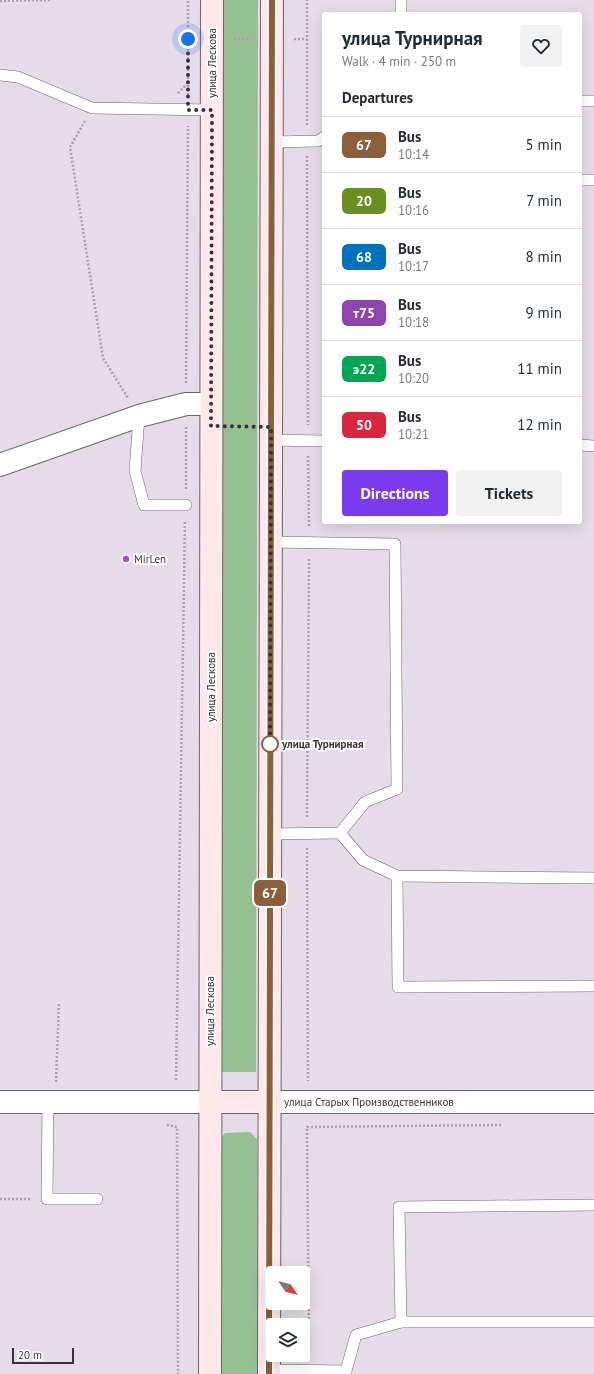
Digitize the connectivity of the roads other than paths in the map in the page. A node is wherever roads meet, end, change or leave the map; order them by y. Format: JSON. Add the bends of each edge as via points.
{"nodes":[{"id":1,"x":212,"y":0,"type":"edge"},
{"id":2,"x":272,"y":0,"type":"edge"},
{"id":3,"x":401,"y":0,"type":"edge"},
{"id":4,"x":401,"y":12,"type":"edge"},
{"id":5,"x":0,"y":74,"type":"edge"},
{"id":6,"x":582,"y":101,"type":"edge"},
{"id":7,"x":594,"y":101,"type":"edge"},
{"id":8,"x":212,"y":110,"type":"junction"},
{"id":9,"x":322,"y":140,"type":"edge"},
{"id":10,"x":272,"y":142,"type":"junction"},
{"id":11,"x":582,"y":180,"type":"edge"},
{"id":12,"x":594,"y":180,"type":"edge"},
{"id":13,"x":211,"y":404,"type":"junction"},
{"id":14,"x":139,"y":416,"type":"junction"},
{"id":15,"x":271,"y":434,"type":"junction"},
{"id":16,"x":322,"y":441,"type":"edge"},
{"id":17,"x":582,"y":446,"type":"edge"},
{"id":18,"x":594,"y":446,"type":"edge"},
{"id":19,"x":0,"y":465,"type":"edge"},
{"id":20,"x":186,"y":505,"type":"road end"},
{"id":21,"x":271,"y":542,"type":"junction"},
{"id":22,"x":340,"y":833,"type":"junction"},
{"id":23,"x":270,"y":834,"type":"junction"},
{"id":24,"x":397,"y":876,"type":"junction"},
{"id":25,"x":594,"y":878,"type":"edge"},
{"id":26,"x":594,"y":986,"type":"edge"},
{"id":27,"x":0,"y":1102,"type":"edge"},
{"id":28,"x":48,"y":1102,"type":"junction"},
{"id":29,"x":210,"y":1102,"type":"junction"},
{"id":30,"x":270,"y":1102,"type":"junction"},
{"id":31,"x":594,"y":1102,"type":"edge"},
{"id":32,"x":97,"y":1199,"type":"dead end"},
{"id":33,"x":594,"y":1205,"type":"edge"},
{"id":34,"x":401,"y":1322,"type":"junction"},
{"id":35,"x":594,"y":1322,"type":"edge"},
{"id":36,"x":269,"y":1372,"type":"edge"},
{"id":37,"x":346,"y":1373,"type":"edge"},
{"id":38,"x":210,"y":1374,"type":"edge"}],
"edges":[{"from":1,"to":8,"type":"main road","name":"улица Лескова"},
{"from":2,"to":10,"type":"main road"},
{"from":3,"to":4,"type":"lane"},
{"from":5,"to":8,"type":"lane","via":[[18,77],[92,108]]},
{"from":6,"to":7,"type":"lane"},
{"from":8,"to":13,"type":"main road","name":"улица Лескова"},
{"from":9,"to":10,"type":"lane"},
{"from":10,"to":15,"type":"main road"},
{"from":11,"to":12,"type":"lane"},
{"from":13,"to":14,"type":"street","via":[[186,404]]},
{"from":13,"to":29,"type":"main road","name":"улица Лескова"},
{"from":14,"to":19,"type":"street"},
{"from":14,"to":20,"type":"lane","via":[[135,471],[144,505]]},
{"from":15,"to":16,"type":"lane"},
{"from":15,"to":21,"type":"main road"},
{"from":17,"to":18,"type":"lane"},
{"from":21,"to":22,"type":"lane","via":[[395,544],[397,789],[365,802]]},
{"from":21,"to":23,"type":"main road"},
{"from":22,"to":23,"type":"lane"},
{"from":22,"to":24,"type":"lane","via":[[363,860]]},
{"from":23,"to":30,"type":"main road"},
{"from":24,"to":25,"type":"lane"},
{"from":24,"to":26,"type":"lane","via":[[398,987]]},
{"from":27,"to":28,"type":"street","name":"улица Старых Производственников"},
{"from":28,"to":29,"type":"street","name":"улица Старых Производственников"},
{"from":28,"to":32,"type":"lane","via":[[47,1199]]},
{"from":29,"to":30,"type":"main road","name":"улица Старых Производственников"},
{"from":29,"to":38,"type":"main road","name":"улица Лескова"},
{"from":30,"to":31,"type":"street","name":"улица Старых Производственников"},
{"from":30,"to":36,"type":"main road"},
{"from":33,"to":34,"type":"lane","via":[[400,1207]]},
{"from":34,"to":35,"type":"lane"},
{"from":34,"to":37,"type":"lane","via":[[356,1335]]},
{"from":36,"to":37,"type":"lane","via":[[309,1370]]}]}
